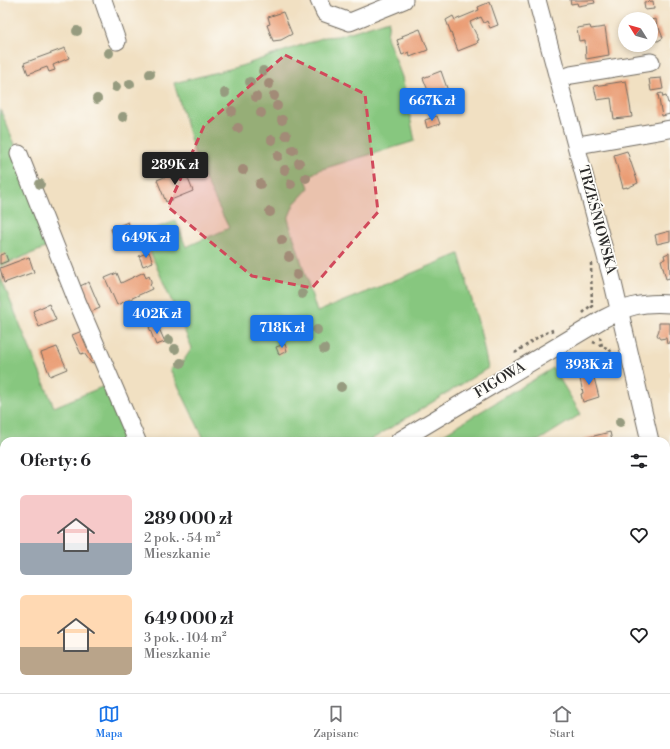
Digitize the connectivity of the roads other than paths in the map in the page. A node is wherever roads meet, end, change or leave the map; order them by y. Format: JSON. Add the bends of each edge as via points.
{"nodes":[{"id":1,"x":102,"y":0,"type":"edge"},
{"id":2,"x":319,"y":0,"type":"edge"},
{"id":3,"x":404,"y":0,"type":"edge"},
{"id":4,"x":537,"y":0,"type":"edge"},
{"id":5,"x":117,"y":41,"type":"dead end"},
{"id":6,"x":651,"y":62,"type":"dead end"},
{"id":7,"x":558,"y":80,"type":"junction"},
{"id":8,"x":670,"y":129,"type":"edge"},
{"id":9,"x":578,"y":145,"type":"junction"},
{"id":10,"x":19,"y":154,"type":"dead end"},
{"id":11,"x":670,"y":304,"type":"edge"},
{"id":12,"x":620,"y":310,"type":"junction"},
{"id":13,"x":135,"y":437,"type":"edge"},
{"id":14,"x":406,"y":437,"type":"edge"},
{"id":15,"x":649,"y":437,"type":"edge"}],
"edges":[{"from":1,"to":5,"type":"street"},
{"from":2,"to":3,"type":"street","via":[[325,13],[350,22]]},
{"from":4,"to":7,"type":"street","name":"TRZEŚNIOWSKA"},
{"from":6,"to":7,"type":"street","via":[[571,75]]},
{"from":7,"to":9,"type":"street","name":"TRZEŚNIOWSKA"},
{"from":8,"to":9,"type":"street"},
{"from":9,"to":12,"type":"street","name":"TRZEŚNIOWSKA"},
{"from":10,"to":13,"type":"street","via":[[77,301]]},
{"from":11,"to":12,"type":"street","name":"FIGOWA","via":[[642,303]]},
{"from":12,"to":14,"type":"street","name":"FIGOWA"},
{"from":12,"to":15,"type":"street","name":"TRZEŚNIOWSKA"}]}
